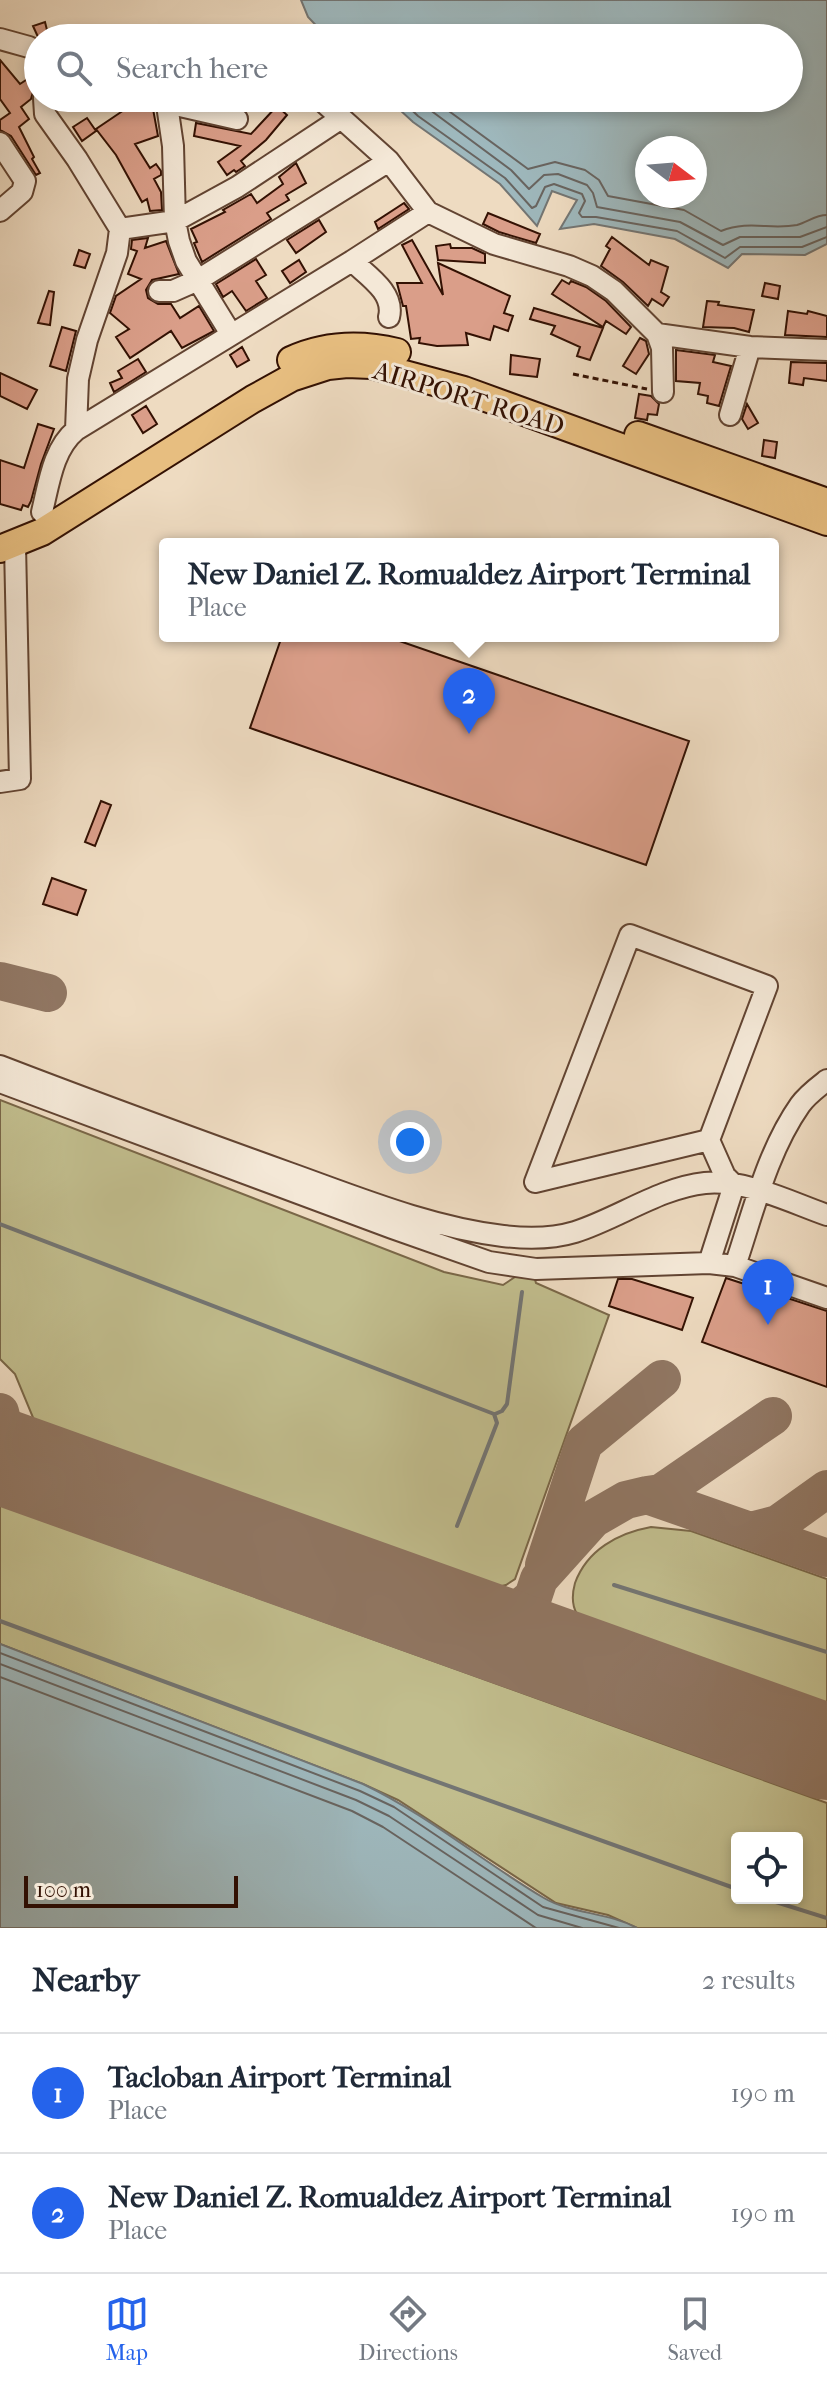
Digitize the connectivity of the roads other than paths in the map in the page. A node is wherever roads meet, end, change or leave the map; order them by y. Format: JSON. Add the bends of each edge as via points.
{"nodes":[{"id":1,"x":0,"y":39,"type":"edge"},
{"id":2,"x":24,"y":46,"type":"edge"},
{"id":3,"x":45,"y":112,"type":"edge"},
{"id":4,"x":168,"y":112,"type":"edge"},
{"id":5,"x":211,"y":112,"type":"edge"},
{"id":6,"x":333,"y":112,"type":"edge"},
{"id":7,"x":237,"y":119,"type":"dead end"},
{"id":8,"x":340,"y":119,"type":"junction"},
{"id":9,"x":0,"y":143,"type":"edge"},
{"id":10,"x":389,"y":161,"type":"junction"},
{"id":11,"x":0,"y":211,"type":"edge"},
{"id":12,"x":428,"y":212,"type":"junction"},
{"id":13,"x":175,"y":221,"type":"junction"},
{"id":14,"x":120,"y":229,"type":"junction"},
{"id":15,"x":352,"y":261,"type":"junction"},
{"id":16,"x":198,"y":280,"type":"junction"},
{"id":17,"x":159,"y":291,"type":"dead end"},
{"id":18,"x":389,"y":317,"type":"dead end"},
{"id":19,"x":231,"y":334,"type":"junction"},
{"id":20,"x":657,"y":334,"type":"junction"},
{"id":21,"x":750,"y":347,"type":"junction"},
{"id":22,"x":827,"y":350,"type":"edge"},
{"id":23,"x":663,"y":392,"type":"road end"},
{"id":24,"x":730,"y":415,"type":"dead end"},
{"id":25,"x":76,"y":430,"type":"junction"},
{"id":26,"x":152,"y":453,"type":"junction"},
{"id":27,"x":827,"y":502,"type":"edge"},
{"id":28,"x":47,"y":519,"type":"junction"},
{"id":29,"x":827,"y":522,"type":"edge"},
{"id":30,"x":5,"y":541,"type":"edge"},
{"id":31,"x":0,"y":782,"type":"edge"},
{"id":32,"x":0,"y":1066,"type":"edge"},
{"id":33,"x":827,"y":1080,"type":"edge"},
{"id":34,"x":0,"y":1082,"type":"edge"},
{"id":35,"x":107,"y":1115,"type":"junction"},
{"id":36,"x":709,"y":1140,"type":"junction"},
{"id":37,"x":734,"y":1185,"type":"junction"},
{"id":38,"x":760,"y":1192,"type":"junction"},
{"id":39,"x":827,"y":1215,"type":"edge"},
{"id":40,"x":395,"y":1220,"type":"junction"},
{"id":41,"x":538,"y":1238,"type":"junction"},
{"id":42,"x":709,"y":1263,"type":"junction"},
{"id":43,"x":735,"y":1266,"type":"junction"},
{"id":44,"x":536,"y":1269,"type":"junction"},
{"id":45,"x":784,"y":1283,"type":"junction"},
{"id":46,"x":827,"y":1287,"type":"edge"},
{"id":47,"x":827,"y":1298,"type":"edge"}],
"edges":[{"from":1,"to":2,"type":"street"},
{"from":3,"to":14,"type":"street"},
{"from":4,"to":13,"type":"street"},
{"from":5,"to":7,"type":"street"},
{"from":6,"to":8,"type":"street"},
{"from":8,"to":10,"type":"street"},
{"from":8,"to":13,"type":"street"},
{"from":9,"to":11,"type":"street","via":[[25,181],[22,192]]},
{"from":10,"to":12,"type":"street"},
{"from":10,"to":16,"type":"street"},
{"from":12,"to":15,"type":"street"},
{"from":12,"to":20,"type":"street","via":[[494,244],[592,276]]},
{"from":13,"to":14,"type":"street"},
{"from":13,"to":16,"type":"street","via":[[186,261]]},
{"from":14,"to":25,"type":"street","via":[[80,369]]},
{"from":15,"to":18,"type":"street","via":[[387,296]]},
{"from":15,"to":19,"type":"street"},
{"from":16,"to":17,"type":"street"},
{"from":16,"to":19,"type":"street"},
{"from":19,"to":25,"type":"street"},
{"from":20,"to":21,"type":"street"},
{"from":20,"to":23,"type":"street"},
{"from":21,"to":22,"type":"street"},
{"from":21,"to":24,"type":"street"},
{"from":25,"to":28,"type":"street","via":[[59,450]]},
{"from":26,"to":27,"type":"main road","name":"AIRPORT ROAD","via":[[245,384],[302,355],[348,345],[376,347],[469,374]]},
{"from":26,"to":28,"type":"main road","name":"AIRPORT ROAD"},
{"from":26,"to":29,"type":"main road","name":"AIRPORT ROAD","via":[[291,378],[328,366],[371,365],[464,390]]},
{"from":28,"to":30,"type":"main road","name":"AIRPORT ROAD","via":[[22,523]]},
{"from":30,"to":31,"type":"street","via":[[20,779]]},
{"from":32,"to":35,"type":"street"},
{"from":33,"to":38,"type":"street","via":[[802,1102],[788,1125]]},
{"from":34,"to":35,"type":"street"},
{"from":35,"to":40,"type":"street"},
{"from":36,"to":36,"type":"street","via":[[767,986],[630,935],[535,1182]]},
{"from":36,"to":37,"type":"street"},
{"from":37,"to":38,"type":"street"},
{"from":37,"to":41,"type":"street","via":[[689,1186],[574,1232]]},
{"from":37,"to":42,"type":"street"},
{"from":38,"to":39,"type":"street"},
{"from":38,"to":43,"type":"street"},
{"from":40,"to":41,"type":"street"},
{"from":40,"to":44,"type":"street","via":[[489,1262]]},
{"from":41,"to":44,"type":"street"},
{"from":42,"to":43,"type":"street"},
{"from":42,"to":44,"type":"street"},
{"from":43,"to":45,"type":"street"},
{"from":45,"to":46,"type":"street","via":[[794,1276]]},
{"from":45,"to":47,"type":"street"}]}
